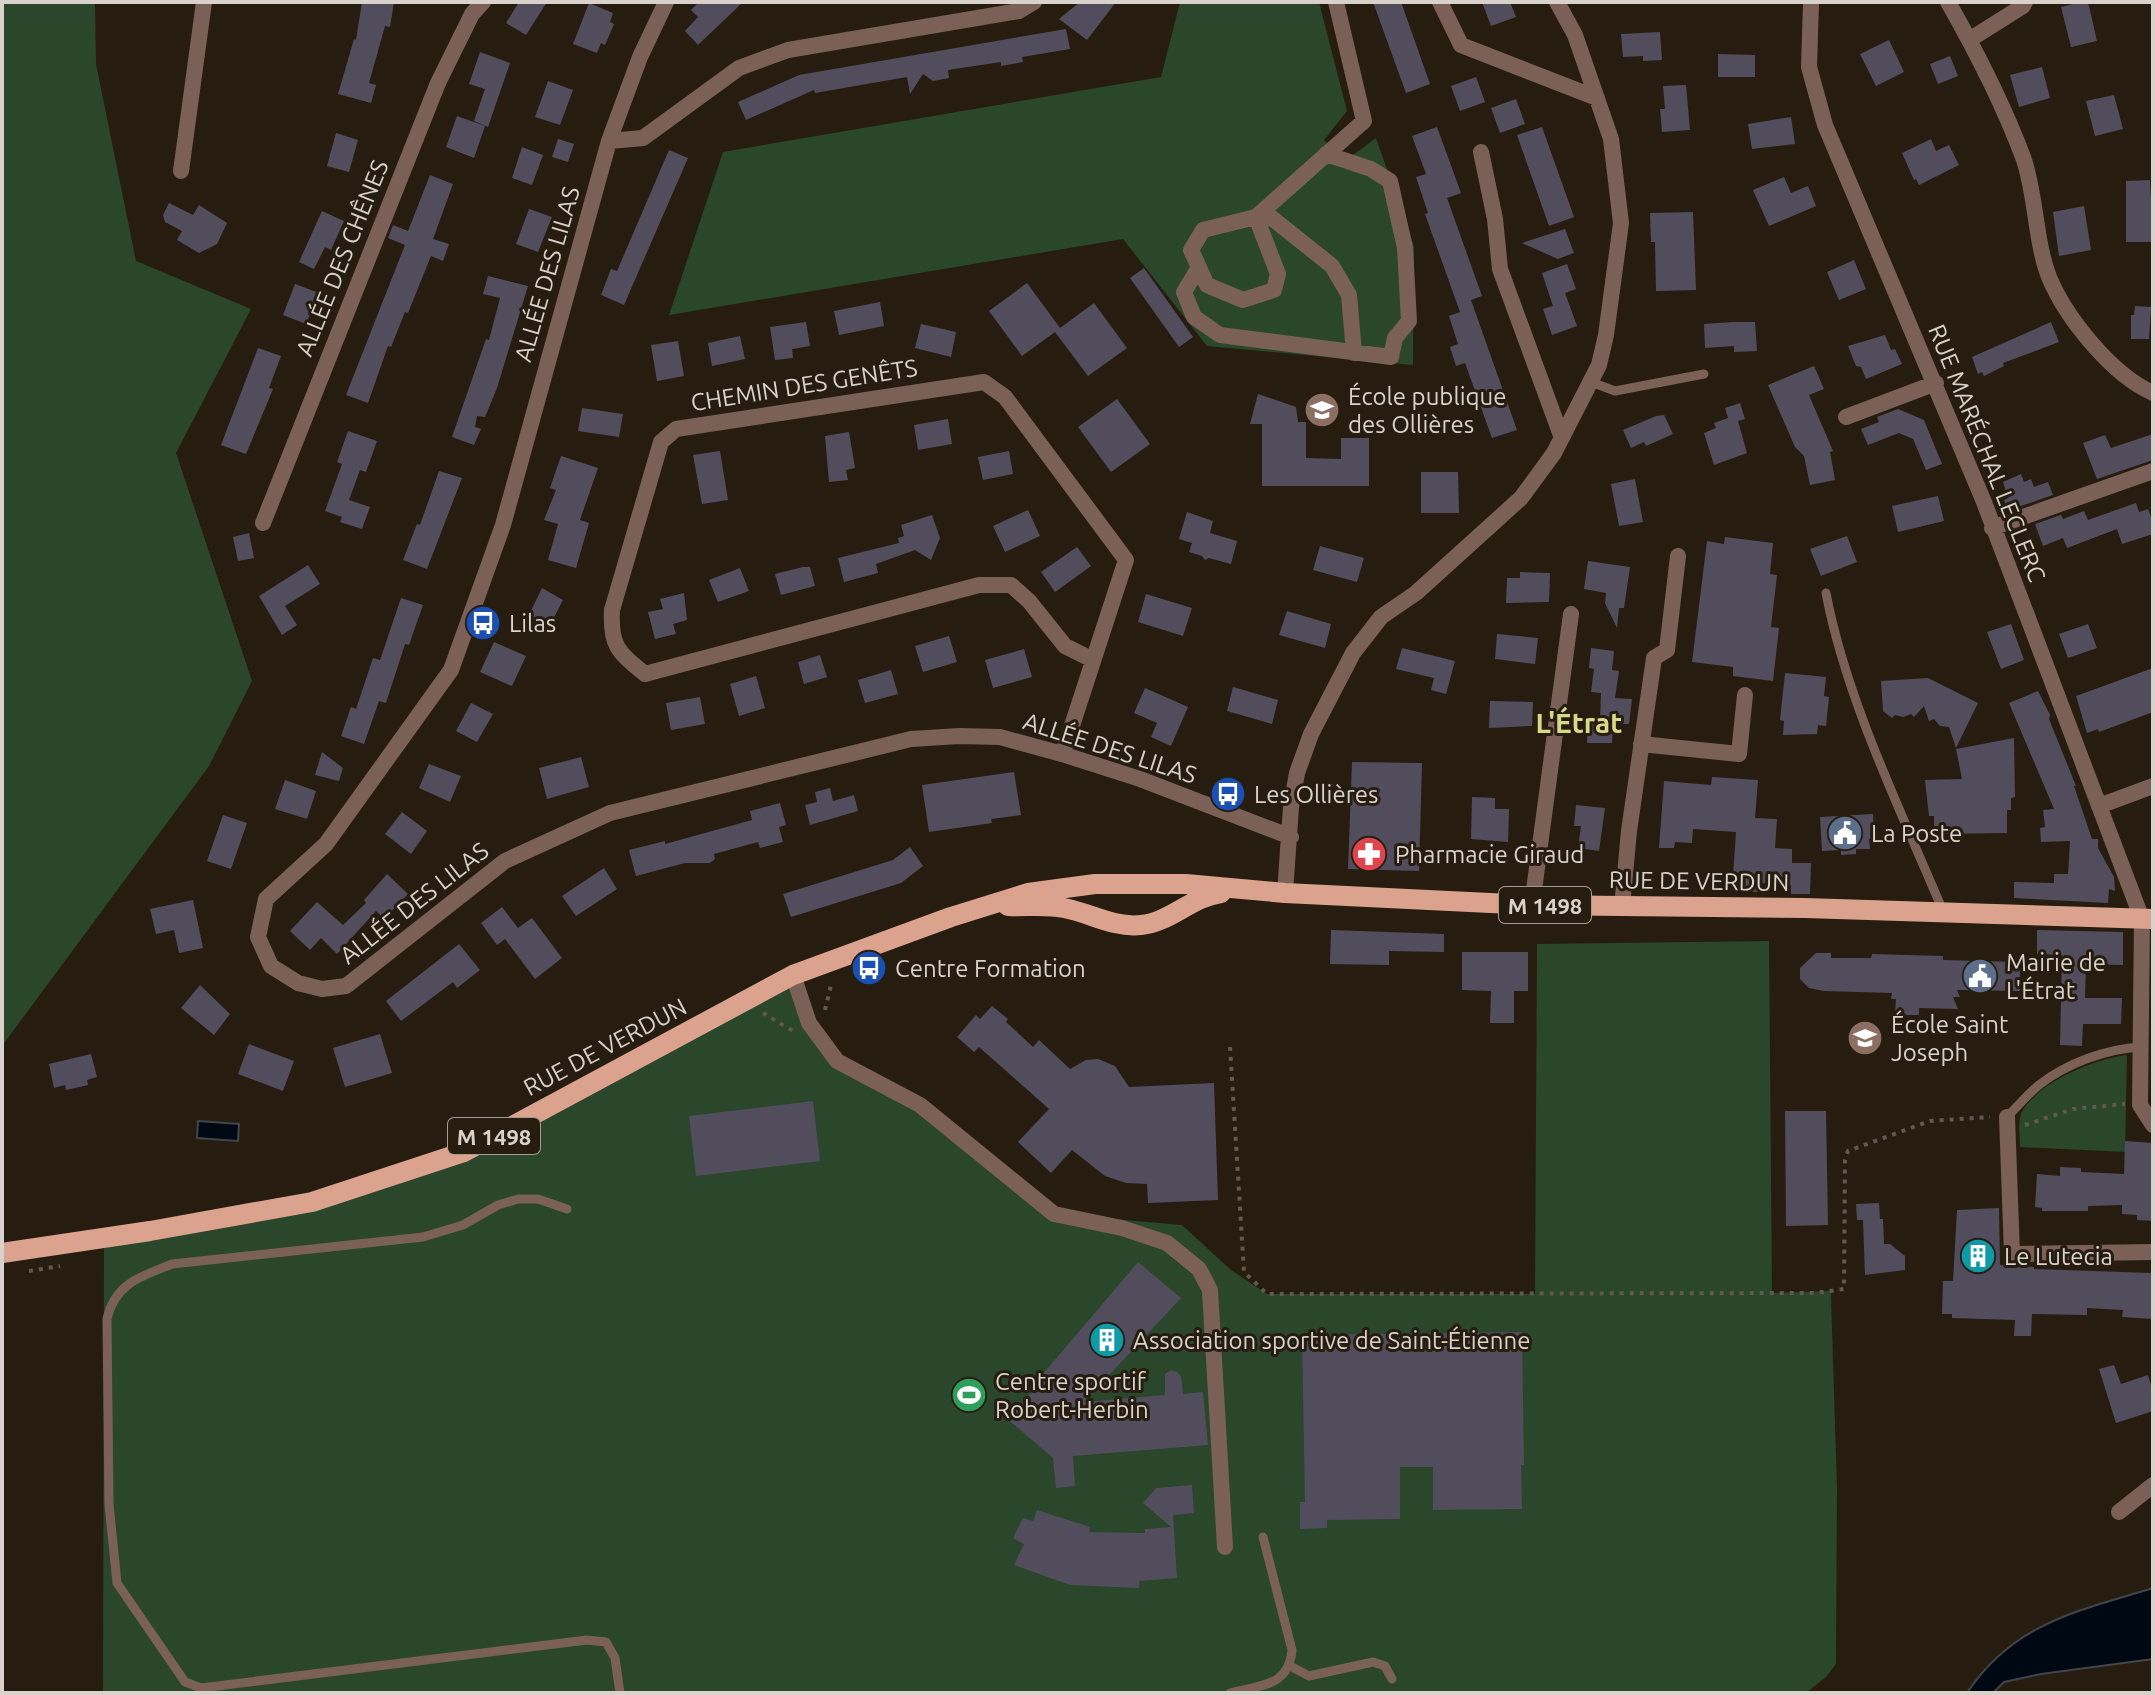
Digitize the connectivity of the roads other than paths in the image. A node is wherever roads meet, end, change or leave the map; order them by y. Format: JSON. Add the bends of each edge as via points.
{"nodes":[{"id":1,"x":204,"y":2,"type":"edge"},
{"id":2,"x":666,"y":2,"type":"edge"},
{"id":3,"x":1034,"y":2,"type":"edge"},
{"id":4,"x":1336,"y":2,"type":"edge"},
{"id":5,"x":1440,"y":2,"type":"edge"},
{"id":6,"x":1557,"y":2,"type":"edge"},
{"id":7,"x":1811,"y":2,"type":"edge"},
{"id":8,"x":1948,"y":2,"type":"edge"},
{"id":9,"x":2025,"y":2,"type":"edge"},
{"id":10,"x":472,"y":6,"type":"edge"},
{"id":11,"x":1969,"y":40,"type":"junction"},
{"id":12,"x":1597,"y":98,"type":"junction"},
{"id":13,"x":609,"y":141,"type":"junction"},
{"id":14,"x":1331,"y":149,"type":"junction"},
{"id":15,"x":1481,"y":152,"type":"dead end"},
{"id":16,"x":181,"y":171,"type":"dead end"},
{"id":17,"x":1260,"y":214,"type":"junction"},
{"id":18,"x":1199,"y":267,"type":"junction"},
{"id":19,"x":1354,"y":353,"type":"junction"},
{"id":20,"x":1704,"y":374,"type":"dead end"},
{"id":21,"x":1591,"y":382,"type":"junction"},
{"id":22,"x":1936,"y":383,"type":"junction"},
{"id":23,"x":2153,"y":393,"type":"edge"},
{"id":24,"x":1846,"y":417,"type":"dead end"},
{"id":25,"x":1562,"y":438,"type":"junction"},
{"id":26,"x":2153,"y":471,"type":"edge"},
{"id":27,"x":263,"y":523,"type":"dead end"},
{"id":28,"x":1992,"y":528,"type":"junction"},
{"id":29,"x":1678,"y":556,"type":"dead end"},
{"id":30,"x":1826,"y":593,"type":"dead end"},
{"id":31,"x":1571,"y":614,"type":"dead end"},
{"id":32,"x":1093,"y":660,"type":"junction"},
{"id":33,"x":1745,"y":695,"type":"dead end"},
{"id":34,"x":1641,"y":744,"type":"junction"},
{"id":35,"x":1062,"y":754,"type":"junction"},
{"id":36,"x":2153,"y":786,"type":"edge"},
{"id":37,"x":2099,"y":806,"type":"junction"},
{"id":38,"x":1291,"y":837,"type":"junction"},
{"id":39,"x":1245,"y":891,"type":"junction"},
{"id":40,"x":1285,"y":893,"type":"junction"},
{"id":41,"x":1532,"y":905,"type":"junction"},
{"id":42,"x":989,"y":906,"type":"junction"},
{"id":43,"x":1622,"y":907,"type":"junction"},
{"id":44,"x":1945,"y":914,"type":"junction"},
{"id":45,"x":2147,"y":919,"type":"edge"},
{"id":46,"x":793,"y":975,"type":"junction"},
{"id":47,"x":2141,"y":1047,"type":"junction"},
{"id":48,"x":2007,"y":1117,"type":"joint"},
{"id":49,"x":2153,"y":1125,"type":"edge"},
{"id":50,"x":567,"y":1209,"type":"dead end"},
{"id":51,"x":2153,"y":1252,"type":"edge"},
{"id":52,"x":2,"y":1253,"type":"edge"},
{"id":53,"x":2153,"y":1485,"type":"edge"},
{"id":54,"x":2119,"y":1512,"type":"dead end"},
{"id":55,"x":1263,"y":1537,"type":"dead end"},
{"id":56,"x":1225,"y":1547,"type":"dead end"},
{"id":57,"x":1290,"y":1666,"type":"junction"},
{"id":58,"x":1392,"y":1679,"type":"dead end"},
{"id":59,"x":620,"y":1693,"type":"edge"},
{"id":60,"x":1230,"y":1693,"type":"edge"}],
"edges":[{"from":1,"to":16,"type":"street"},
{"from":2,"to":13,"type":"street","name":"ALLÉE DES LILAS"},
{"from":3,"to":13,"type":"street","via":[[1019,11],[788,50],[739,68],[643,138]]},
{"from":4,"to":14,"type":"street","via":[[1364,121]]},
{"from":5,"to":12,"type":"street","via":[[1461,45]]},
{"from":6,"to":12,"type":"street"},
{"from":7,"to":22,"type":"street","name":"RUE MARÉCHAL LECLERC","via":[[1809,67],[1825,125]]},
{"from":8,"to":11,"type":"street"},
{"from":9,"to":11,"type":"street"},
{"from":10,"to":27,"type":"street","name":"ALLÉE DES CHÊNES"},
{"from":11,"to":23,"type":"street","via":[[2024,159],[2049,276],[2086,338],[2133,384]]},
{"from":12,"to":21,"type":"street","via":[[1611,139],[1621,223],[1606,335]]},
{"from":13,"to":35,"type":"street","name":"ALLÉE DES LILAS","via":[[503,525],[451,670],[326,844],[266,899],[258,937],[271,966],[298,983],[322,989],[346,986],[505,861],[610,813],[911,739],[1000,737]]},
{"from":14,"to":17,"type":"street"},
{"from":14,"to":19,"type":"street","via":[[1390,181],[1405,248],[1409,321],[1395,338],[1391,357]]},
{"from":15,"to":25,"type":"street","via":[[1500,269]]},
{"from":17,"to":18,"type":"street","via":[[1203,230],[1191,250]]},
{"from":17,"to":18,"type":"street","via":[[1278,274],[1274,290],[1243,300],[1207,285]]},
{"from":17,"to":19,"type":"street","via":[[1332,266],[1349,295]]},
{"from":18,"to":19,"type":"street","via":[[1184,292],[1194,317],[1220,335]]},
{"from":20,"to":21,"type":"lane","via":[[1615,391]]},
{"from":21,"to":25,"type":"street"},
{"from":22,"to":24,"type":"street"},
{"from":22,"to":28,"type":"street","name":"RUE MARÉCHAL LECLERC"},
{"from":25,"to":38,"type":"street","via":[[1521,498],[1416,593],[1381,617],[1353,653],[1297,773]]},
{"from":26,"to":28,"type":"street"},
{"from":28,"to":37,"type":"street","name":"RUE MARÉCHAL LECLERC"},
{"from":29,"to":34,"type":"street","via":[[1667,650],[1654,658]]},
{"from":30,"to":44,"type":"lane","via":[[1835,640]]},
{"from":31,"to":41,"type":"street"},
{"from":32,"to":32,"type":"street","name":"CHEMIN DES GENÊTS","via":[[1126,560],[1005,397],[984,382],[676,429],[661,442],[612,610],[611,636],[625,658],[645,674],[979,585],[1011,585],[1065,646]]},
{"from":32,"to":35,"type":"street","name":"CHEMIN DES GENÊTS"},
{"from":33,"to":34,"type":"street","via":[[1739,754]]},
{"from":34,"to":43,"type":"street"},
{"from":35,"to":38,"type":"street","name":"ALLÉE DES LILAS"},
{"from":36,"to":37,"type":"street"},
{"from":37,"to":45,"type":"street","name":"RUE MARÉCHAL LECLERC"},
{"from":38,"to":40,"type":"street"},
{"from":39,"to":40,"type":"main road","name":"RUE DE VERDUN","number":"M 1498"},
{"from":39,"to":42,"type":"main road","name":"RUE DE VERDUN","number":"M 1498","via":[[1186,884],[1095,884],[1023,894]]},
{"from":39,"to":42,"type":"main road","name":"RUE DE VERDUN","number":"M 1498","via":[[1205,895],[1157,922],[1139,925],[1113,925],[1059,907]]},
{"from":40,"to":41,"type":"main road","name":"RUE DE VERDUN","number":"M 1498"},
{"from":41,"to":43,"type":"main road","name":"RUE DE VERDUN","number":"M 1498"},
{"from":42,"to":46,"type":"main road","name":"RUE DE VERDUN","number":"M 1498"},
{"from":43,"to":44,"type":"main road","name":"RUE DE VERDUN","number":"M 1498"},
{"from":44,"to":45,"type":"main road","name":"RUE DE VERDUN","number":"M 1498"},
{"from":45,"to":47,"type":"street"},
{"from":46,"to":52,"type":"main road","name":"RUE DE VERDUN","number":"M 1498","via":[[464,1152],[312,1202]]},
{"from":46,"to":56,"type":"street","via":[[809,1023],[837,1061],[920,1105],[1054,1214],[1167,1243],[1199,1269],[1210,1290]]},
{"from":47,"to":48,"type":"lane","via":[[2097,1054],[2066,1070],[2040,1084]]},
{"from":47,"to":49,"type":"street","via":[[2140,1105]]},
{"from":48,"to":51,"type":"street","via":[[2012,1254]]},
{"from":50,"to":59,"type":"lane","via":[[518,1199],[423,1237],[172,1264],[135,1279],[111,1302],[107,1319],[109,1504],[117,1583],[185,1682],[201,1688],[587,1640],[606,1642],[615,1658]]},
{"from":53,"to":54,"type":"street"},
{"from":55,"to":57,"type":"lane","via":[[1292,1650]]},
{"from":57,"to":58,"type":"lane","via":[[1309,1676],[1373,1662],[1385,1666]]},
{"from":57,"to":60,"type":"lane","via":[[1278,1681]]}]}
